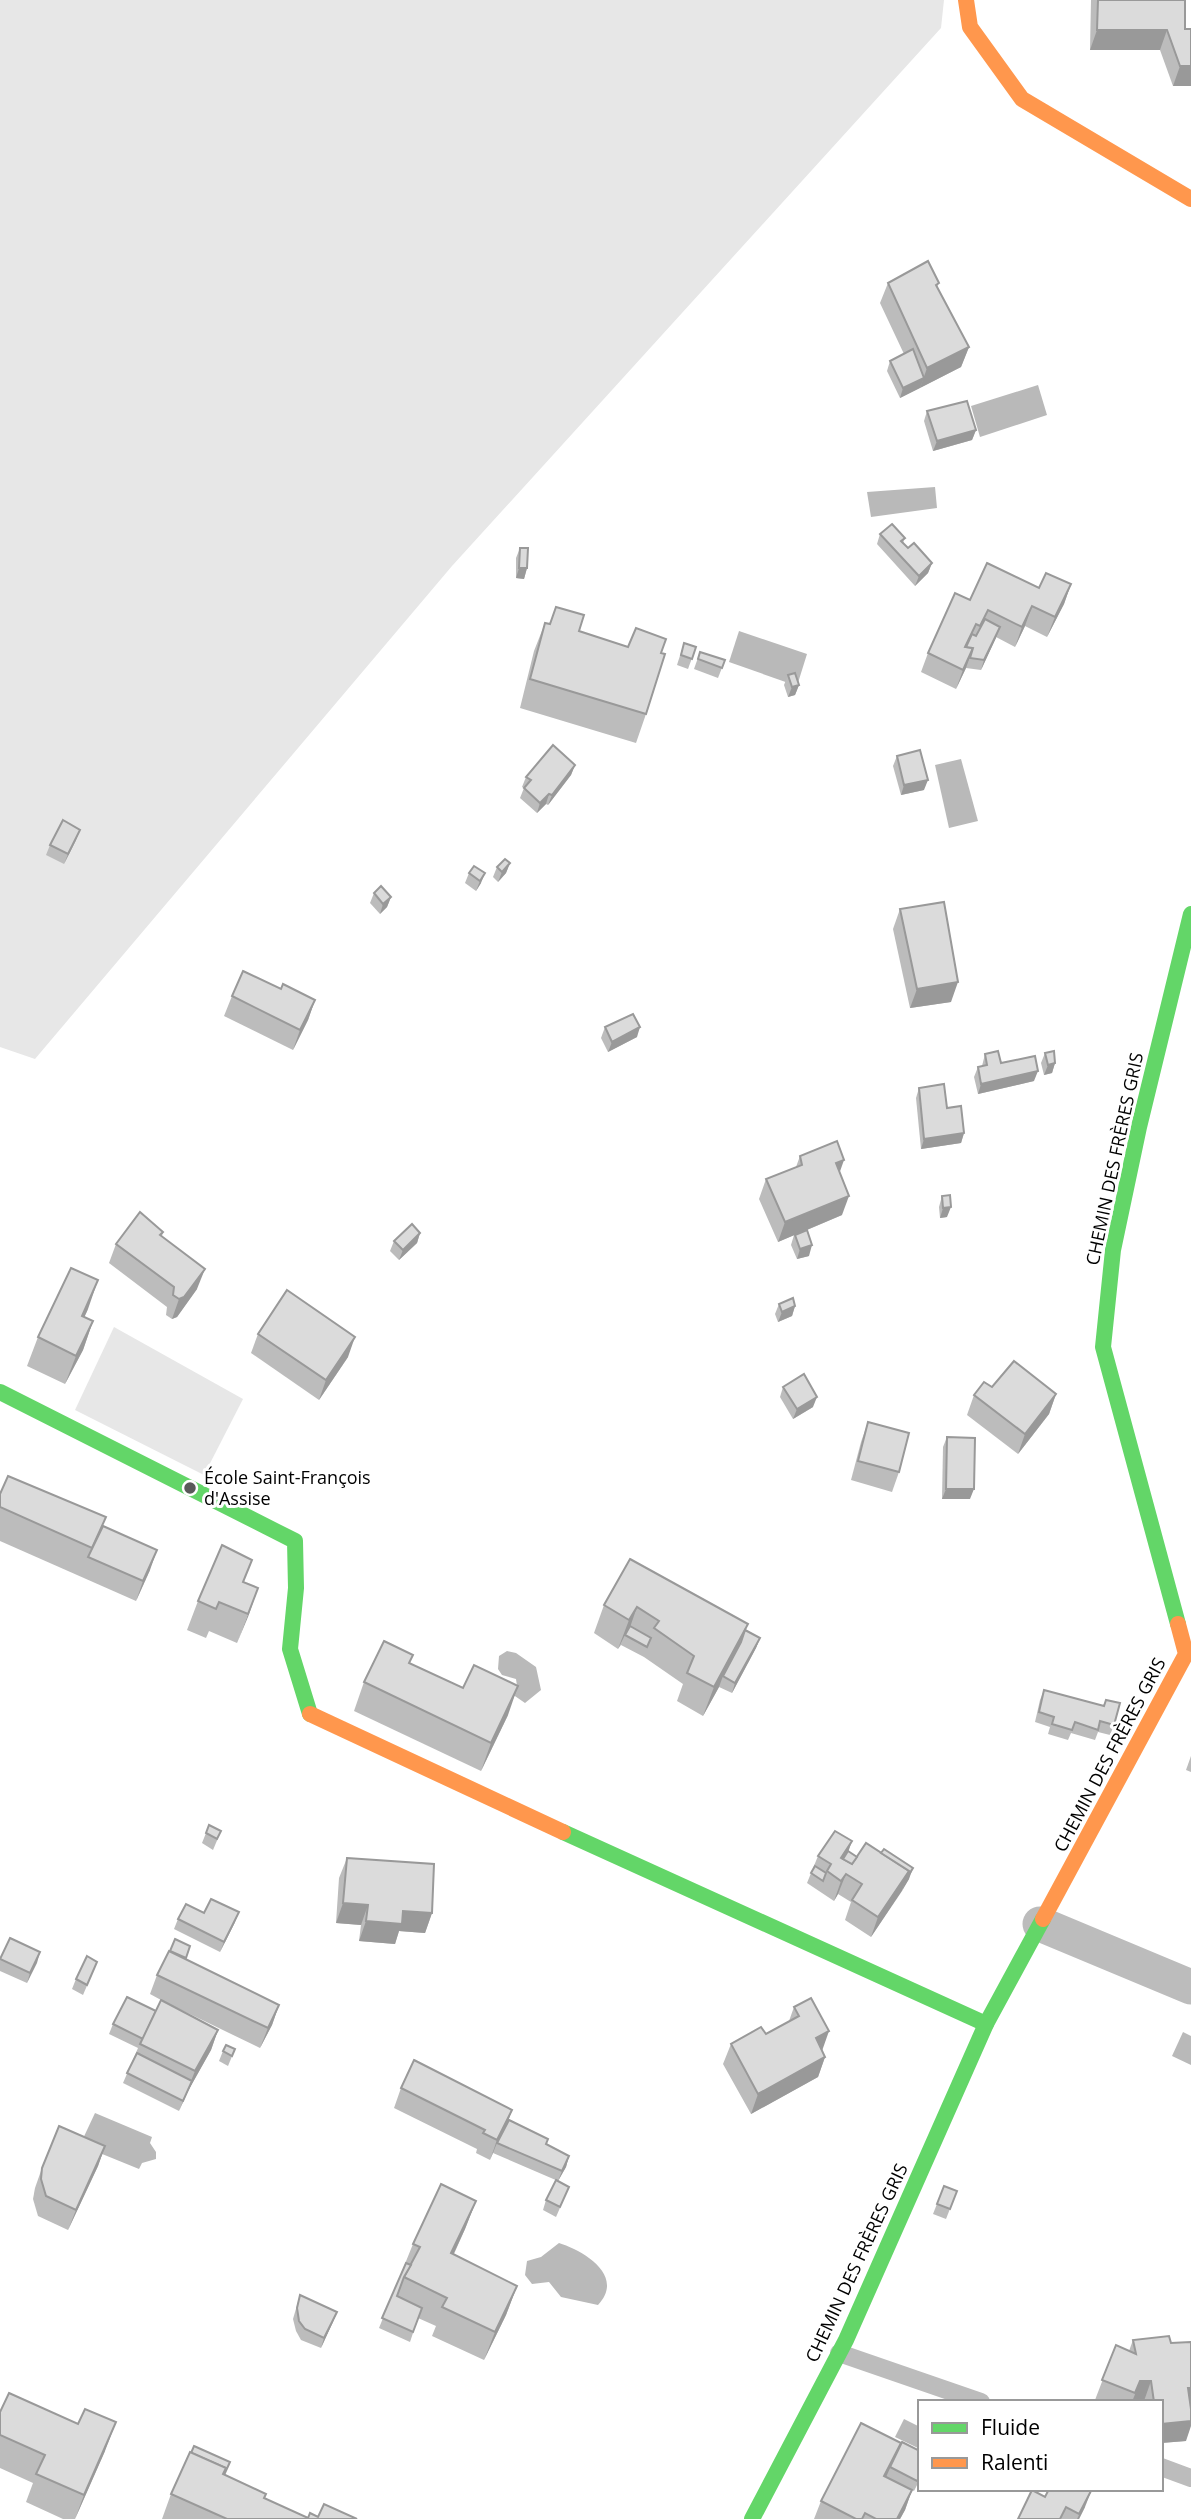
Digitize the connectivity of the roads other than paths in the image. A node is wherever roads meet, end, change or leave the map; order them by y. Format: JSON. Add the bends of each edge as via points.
{"nodes":[{"id":1,"x":966,"y":0,"type":"edge"},
{"id":2,"x":1191,"y":199,"type":"edge"},
{"id":3,"x":1191,"y":914,"type":"edge"},
{"id":4,"x":0,"y":1392,"type":"edge"},
{"id":5,"x":1040,"y":1924,"type":"junction"},
{"id":6,"x":1191,"y":1987,"type":"edge"},
{"id":7,"x":986,"y":2024,"type":"junction"},
{"id":8,"x":839,"y":2353,"type":"junction"},
{"id":9,"x":975,"y":2400,"type":"edge"},
{"id":10,"x":1163,"y":2468,"type":"edge"},
{"id":11,"x":1191,"y":2477,"type":"edge"},
{"id":12,"x":752,"y":2519,"type":"edge"}],
"edges":[{"from":1,"to":2,"type":"street","via":[[970,27],[1022,99]]},
{"from":3,"to":5,"type":"street","name":"CHEMIN DES FRÈRES GRIS","via":[[1116,1238],[1103,1347],[1186,1654]]},
{"from":4,"to":7,"type":"street","via":[[295,1541],[290,1649],[311,1717]]},
{"from":5,"to":6,"type":"street"},
{"from":5,"to":7,"type":"street","name":"CHEMIN DES FRÈRES GRIS"},
{"from":7,"to":8,"type":"street","name":"CHEMIN DES FRÈRES GRIS"},
{"from":8,"to":9,"type":"lane"},
{"from":8,"to":12,"type":"street","name":"CHEMIN DES FRÈRES GRIS"},
{"from":10,"to":11,"type":"lane"}]}
